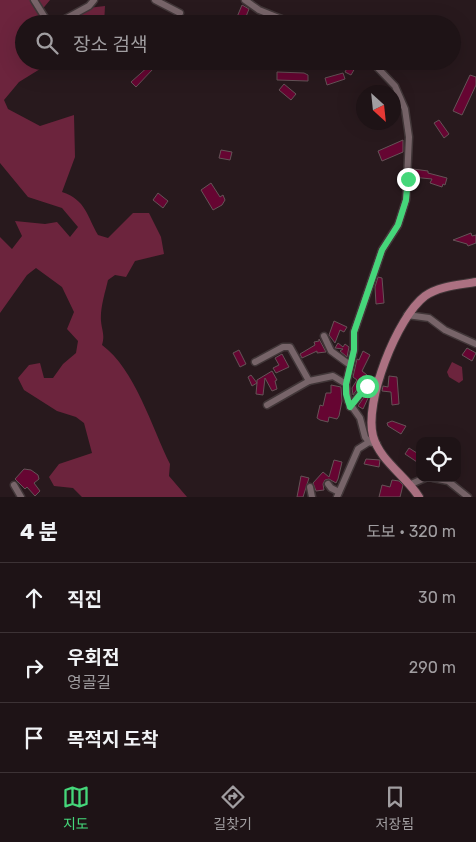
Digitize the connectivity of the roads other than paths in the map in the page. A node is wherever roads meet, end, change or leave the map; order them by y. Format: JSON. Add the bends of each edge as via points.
{"nodes":[{"id":1,"x":34,"y":0,"type":"edge"},
{"id":2,"x":94,"y":0,"type":"edge"},
{"id":3,"x":155,"y":0,"type":"edge"},
{"id":4,"x":245,"y":0,"type":"edge"},
{"id":5,"x":180,"y":13,"type":"dead end"},
{"id":6,"x":43,"y":15,"type":"edge"},
{"id":7,"x":72,"y":15,"type":"edge"},
{"id":8,"x":272,"y":15,"type":"edge"},
{"id":9,"x":380,"y":70,"type":"edge"},
{"id":10,"x":476,"y":282,"type":"edge"},
{"id":11,"x":408,"y":315,"type":"junction"},
{"id":12,"x":324,"y":336,"type":"dead end"},
{"id":13,"x":476,"y":344,"type":"edge"},
{"id":14,"x":255,"y":362,"type":"dead end"},
{"id":15,"x":350,"y":365,"type":"junction"},
{"id":16,"x":380,"y":378,"type":"junction"},
{"id":17,"x":309,"y":381,"type":"junction"},
{"id":18,"x":346,"y":384,"type":"junction"},
{"id":19,"x":267,"y":405,"type":"dead end"},
{"id":20,"x":350,"y":407,"type":"junction"},
{"id":21,"x":373,"y":443,"type":"junction"},
{"id":22,"x":416,"y":482,"type":"edge"},
{"id":23,"x":449,"y":482,"type":"edge"},
{"id":24,"x":328,"y":484,"type":"dead end"},
{"id":25,"x":411,"y":484,"type":"junction"},
{"id":26,"x":14,"y":485,"type":"dead end"},
{"id":27,"x":310,"y":486,"type":"dead end"},
{"id":28,"x":338,"y":495,"type":"edge"},
{"id":29,"x":21,"y":497,"type":"edge"},
{"id":30,"x":312,"y":497,"type":"edge"},
{"id":31,"x":419,"y":497,"type":"edge"},
{"id":32,"x":468,"y":497,"type":"edge"}],
"edges":[{"from":1,"to":6,"type":"street"},
{"from":2,"to":7,"type":"street"},
{"from":3,"to":5,"type":"street"},
{"from":4,"to":8,"type":"street"},
{"from":9,"to":15,"type":"street","via":[[391,80],[405,109],[410,144],[406,200],[398,225],[382,250],[354,332]]},
{"from":10,"to":11,"type":"main road","via":[[437,289],[414,305]]},
{"from":11,"to":13,"type":"street","via":[[430,318],[445,330]]},
{"from":11,"to":16,"type":"main road"},
{"from":12,"to":15,"type":"street","via":[[331,350]]},
{"from":14,"to":17,"type":"street","via":[[283,347],[290,347]]},
{"from":15,"to":18,"type":"street"},
{"from":16,"to":20,"type":"street","via":[[367,386]]},
{"from":16,"to":21,"type":"main road","via":[[371,421]]},
{"from":17,"to":18,"type":"street","via":[[332,376]]},
{"from":17,"to":19,"type":"street"},
{"from":18,"to":20,"type":"street"},
{"from":20,"to":21,"type":"street","via":[[360,418],[365,437]]},
{"from":21,"to":25,"type":"main road","via":[[394,470]]},
{"from":21,"to":28,"type":"street","via":[[358,449]]},
{"from":22,"to":25,"type":"street"},
{"from":23,"to":32,"type":"street"},
{"from":24,"to":28,"type":"street"},
{"from":25,"to":31,"type":"main road"},
{"from":26,"to":29,"type":"street"},
{"from":27,"to":30,"type":"street"}]}
